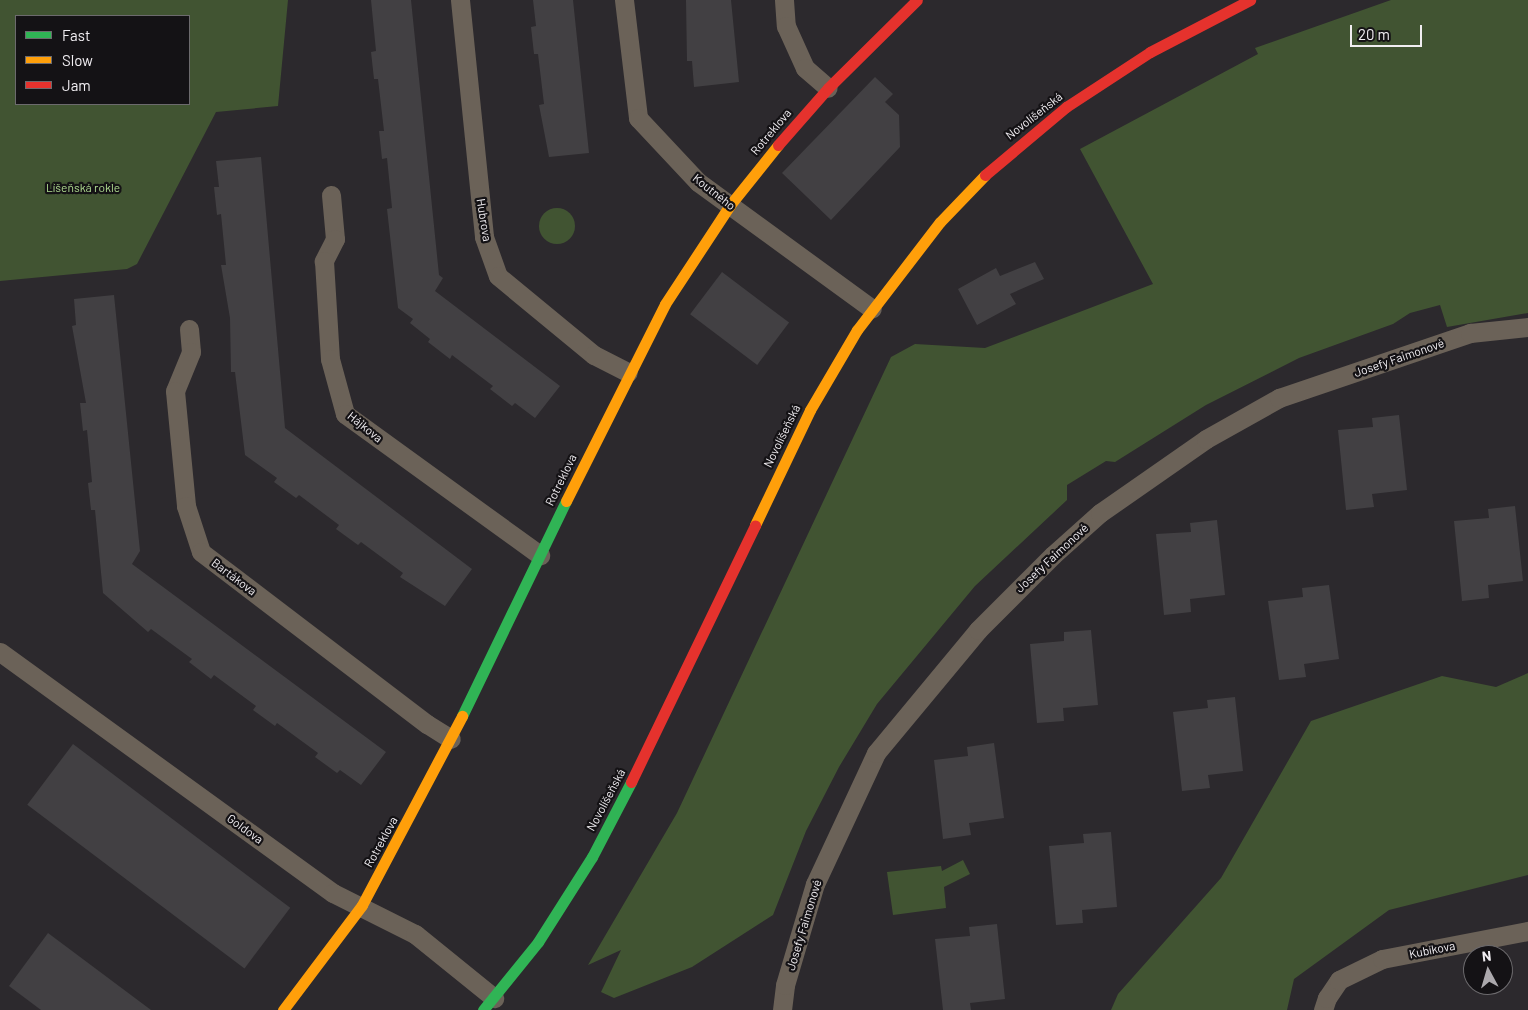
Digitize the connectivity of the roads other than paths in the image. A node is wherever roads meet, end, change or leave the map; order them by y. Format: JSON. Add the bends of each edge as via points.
{"nodes":[{"id":1,"x":460,"y":0,"type":"edge"},
{"id":2,"x":624,"y":0,"type":"edge"},
{"id":3,"x":784,"y":0,"type":"edge"},
{"id":4,"x":917,"y":0,"type":"edge"},
{"id":5,"x":1250,"y":0,"type":"edge"},
{"id":6,"x":828,"y":88,"type":"junction"},
{"id":7,"x":331,"y":195,"type":"dead end"},
{"id":8,"x":730,"y":205,"type":"junction"},
{"id":9,"x":872,"y":309,"type":"junction"},
{"id":10,"x":1528,"y":327,"type":"edge"},
{"id":11,"x":188,"y":329,"type":"dead end"},
{"id":12,"x":628,"y":372,"type":"junction"},
{"id":13,"x":540,"y":555,"type":"junction"},
{"id":14,"x":0,"y":652,"type":"edge"},
{"id":15,"x":451,"y":738,"type":"junction"},
{"id":16,"x":362,"y":905,"type":"junction"},
{"id":17,"x":1528,"y":932,"type":"edge"},
{"id":18,"x":489,"y":1004,"type":"edge"},
{"id":19,"x":283,"y":1010,"type":"edge"},
{"id":20,"x":782,"y":1010,"type":"edge"},
{"id":21,"x":1323,"y":1010,"type":"edge"}],
"edges":[{"from":1,"to":12,"type":"street","name":"Hubrova","via":[[484,237],[498,276],[594,355]]},
{"from":2,"to":8,"type":"street","name":"Koutného","via":[[638,118],[698,182]]},
{"from":3,"to":6,"type":"street","via":[[786,26],[805,68]]},
{"from":4,"to":6,"type":"street","name":"Rotreklova"},
{"from":5,"to":9,"type":"street","name":"Novolíšeňská","via":[[1150,52],[1106,79],[1012,150],[940,222]]},
{"from":6,"to":8,"type":"street","name":"Rotreklova"},
{"from":7,"to":13,"type":"street","name":"Hájkova","via":[[335,239],[324,261],[330,358],[345,414]]},
{"from":8,"to":9,"type":"street","name":"Koutného"},
{"from":8,"to":12,"type":"street","name":"Rotreklova","via":[[665,304]]},
{"from":9,"to":18,"type":"street","name":"Novolíšeňská","via":[[803,424],[648,749],[592,857],[543,935]]},
{"from":10,"to":20,"type":"street","name":"Josefy Faimonové","via":[[1470,333],[1279,398],[1206,439],[1100,513],[1053,555],[978,630],[876,752],[815,884],[785,985]]},
{"from":11,"to":15,"type":"street","name":"Bartákova","via":[[191,352],[175,391],[186,506],[201,552],[427,724]]},
{"from":12,"to":13,"type":"street","name":"Rotreklova"},
{"from":13,"to":15,"type":"street","name":"Rotreklova"},
{"from":14,"to":16,"type":"street","name":"Goldova","via":[[334,893]]},
{"from":15,"to":16,"type":"street","name":"Rotreklova"},
{"from":16,"to":18,"type":"street","name":"Goldova","via":[[415,934]]},
{"from":16,"to":19,"type":"street","name":"Rotreklova"},
{"from":17,"to":21,"type":"street","name":"Kubíkova","via":[[1382,959],[1339,980]]}]}
